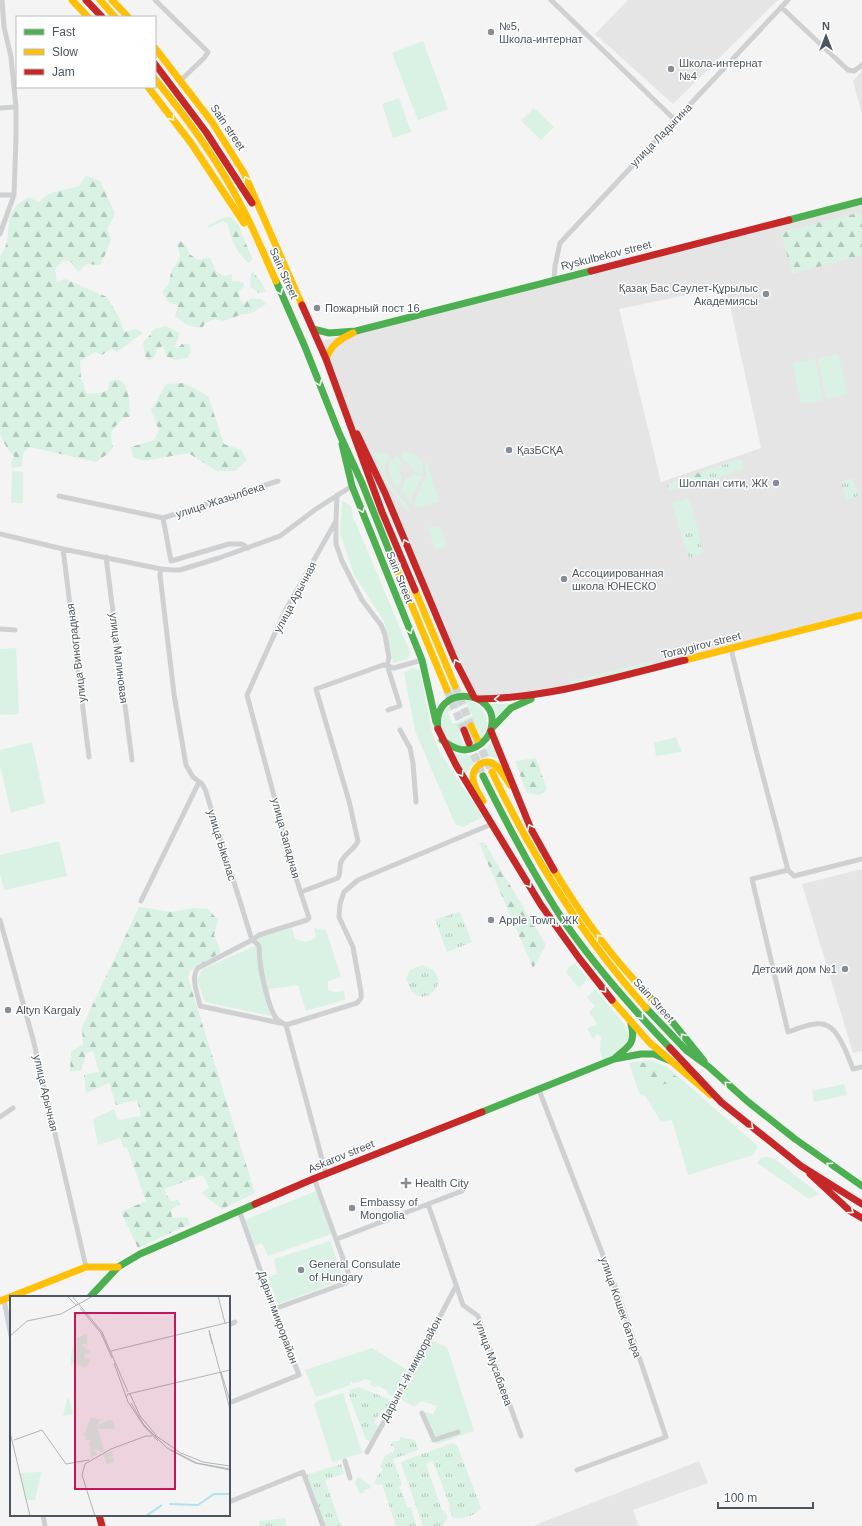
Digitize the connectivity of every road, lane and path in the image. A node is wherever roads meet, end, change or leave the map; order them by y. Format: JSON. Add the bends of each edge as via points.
{"nodes":[{"id":1,"x":2,"y":0,"type":"edge"},
{"id":2,"x":72,"y":0,"type":"edge"},
{"id":3,"x":86,"y":0,"type":"edge"},
{"id":4,"x":100,"y":0,"type":"edge"},
{"id":5,"x":112,"y":0,"type":"edge"},
{"id":6,"x":551,"y":0,"type":"edge"},
{"id":7,"x":788,"y":0,"type":"edge"},
{"id":8,"x":156,"y":1,"type":"edge"},
{"id":9,"x":781,"y":7,"type":"junction"},
{"id":10,"x":87,"y":16,"type":"edge"},
{"id":11,"x":101,"y":16,"type":"edge"},
{"id":12,"x":114,"y":16,"type":"edge"},
{"id":13,"x":127,"y":16,"type":"edge"},
{"id":14,"x":156,"y":49,"type":"edge"},
{"id":15,"x":156,"y":65,"type":"edge"},
{"id":16,"x":862,"y":65,"type":"edge"},
{"id":17,"x":156,"y":79,"type":"edge"},
{"id":18,"x":181,"y":80,"type":"junction"},
{"id":19,"x":149,"y":88,"type":"edge"},
{"id":20,"x":16,"y":107,"type":"junction"},
{"id":21,"x":0,"y":108,"type":"edge"},
{"id":22,"x":675,"y":120,"type":"junction"},
{"id":23,"x":0,"y":195,"type":"edge"},
{"id":24,"x":14,"y":195,"type":"junction"},
{"id":25,"x":862,"y":200,"type":"edge"},
{"id":26,"x":267,"y":228,"type":"junction"},
{"id":27,"x":0,"y":234,"type":"edge"},
{"id":28,"x":264,"y":256,"type":"junction"},
{"id":29,"x":554,"y":279,"type":"junction"},
{"id":30,"x":313,"y":329,"type":"junction"},
{"id":31,"x":356,"y":331,"type":"junction"},
{"id":32,"x":326,"y":359,"type":"junction"},
{"id":33,"x":348,"y":416,"type":"junction"},
{"id":34,"x":339,"y":433,"type":"junction"},
{"id":35,"x":278,"y":481,"type":"dead end"},
{"id":36,"x":352,"y":486,"type":"junction"},
{"id":37,"x":336,"y":495,"type":"junction"},
{"id":38,"x":59,"y":496,"type":"dead end"},
{"id":39,"x":163,"y":518,"type":"junction"},
{"id":40,"x":336,"y":521,"type":"junction"},
{"id":41,"x":0,"y":534,"type":"edge"},
{"id":42,"x":248,"y":548,"type":"junction"},
{"id":43,"x":63,"y":549,"type":"junction"},
{"id":44,"x":106,"y":557,"type":"junction"},
{"id":45,"x":161,"y":569,"type":"junction"},
{"id":46,"x":862,"y":615,"type":"edge"},
{"id":47,"x":0,"y":629,"type":"edge"},
{"id":48,"x":15,"y":630,"type":"dead end"},
{"id":49,"x":731,"y":649,"type":"junction"},
{"id":50,"x":422,"y":660,"type":"junction"},
{"id":51,"x":387,"y":665,"type":"junction"},
{"id":52,"x":455,"y":686,"type":"tunnel mouth"},
{"id":53,"x":447,"y":690,"type":"tunnel mouth"},
{"id":54,"x":544,"y":694,"type":"junction"},
{"id":55,"x":248,"y":698,"type":"joint"},
{"id":56,"x":476,"y":698,"type":"junction"},
{"id":57,"x":388,"y":710,"type":"dead end"},
{"id":58,"x":472,"y":726,"type":"tunnel mouth"},
{"id":59,"x":400,"y":730,"type":"dead end"},
{"id":60,"x":464,"y":730,"type":"tunnel mouth"},
{"id":61,"x":491,"y":730,"type":"junction"},
{"id":62,"x":438,"y":731,"type":"junction"},
{"id":63,"x":477,"y":739,"type":"tunnel mouth"},
{"id":64,"x":442,"y":740,"type":"junction"},
{"id":65,"x":469,"y":743,"type":"tunnel mouth"},
{"id":66,"x":88,"y":757,"type":"dead end"},
{"id":67,"x":132,"y":760,"type":"dead end"},
{"id":68,"x":492,"y":772,"type":"tunnel mouth"},
{"id":69,"x":483,"y":776,"type":"tunnel mouth"},
{"id":70,"x":199,"y":782,"type":"junction"},
{"id":71,"x":520,"y":801,"type":"junction"},
{"id":72,"x":416,"y":802,"type":"dead end"},
{"id":73,"x":492,"y":824,"type":"junction"},
{"id":74,"x":862,"y":859,"type":"edge"},
{"id":75,"x":788,"y":870,"type":"junction"},
{"id":76,"x":301,"y":892,"type":"junction"},
{"id":77,"x":141,"y":901,"type":"dead end"},
{"id":78,"x":0,"y":920,"type":"edge"},
{"id":79,"x":252,"y":940,"type":"junction"},
{"id":80,"x":631,"y":1022,"type":"junction"},
{"id":81,"x":286,"y":1025,"type":"junction"},
{"id":82,"x":614,"y":1059,"type":"junction"},
{"id":83,"x":671,"y":1061,"type":"junction"},
{"id":84,"x":708,"y":1066,"type":"junction"},
{"id":85,"x":862,"y":1067,"type":"edge"},
{"id":86,"x":539,"y":1090,"type":"junction"},
{"id":87,"x":721,"y":1102,"type":"junction"},
{"id":88,"x":13,"y":1108,"type":"dead end"},
{"id":89,"x":0,"y":1116,"type":"edge"},
{"id":90,"x":801,"y":1166,"type":"junction"},
{"id":91,"x":326,"y":1174,"type":"junction"},
{"id":92,"x":314,"y":1178,"type":"junction"},
{"id":93,"x":862,"y":1186,"type":"edge"},
{"id":94,"x":462,"y":1191,"type":"dead end"},
{"id":95,"x":428,"y":1204,"type":"junction"},
{"id":96,"x":862,"y":1204,"type":"edge"},
{"id":97,"x":240,"y":1210,"type":"junction"},
{"id":98,"x":862,"y":1218,"type":"edge"},
{"id":99,"x":337,"y":1239,"type":"junction"},
{"id":100,"x":86,"y":1267,"type":"junction"},
{"id":101,"x":118,"y":1267,"type":"junction"},
{"id":102,"x":456,"y":1286,"type":"junction"},
{"id":103,"x":12,"y":1296,"type":"edge"},
{"id":104,"x":91,"y":1296,"type":"edge"},
{"id":105,"x":2,"y":1300,"type":"edge"},
{"id":106,"x":274,"y":1309,"type":"junction"},
{"id":107,"x":235,"y":1322,"type":"dead end"},
{"id":108,"x":230,"y":1324,"type":"edge"},
{"id":109,"x":10,"y":1332,"type":"edge"},
{"id":110,"x":230,"y":1403,"type":"edge"},
{"id":111,"x":422,"y":1413,"type":"dead end"},
{"id":112,"x":458,"y":1432,"type":"dead end"},
{"id":113,"x":521,"y":1436,"type":"dead end"},
{"id":114,"x":367,"y":1452,"type":"dead end"},
{"id":115,"x":345,"y":1461,"type":"dead end"},
{"id":116,"x":577,"y":1470,"type":"dead end"},
{"id":117,"x":350,"y":1478,"type":"dead end"},
{"id":118,"x":230,"y":1502,"type":"edge"},
{"id":119,"x":43,"y":1516,"type":"edge"},
{"id":120,"x":99,"y":1516,"type":"edge"},
{"id":121,"x":45,"y":1526,"type":"edge"},
{"id":122,"x":102,"y":1526,"type":"edge"},
{"id":123,"x":323,"y":1526,"type":"edge"}],
"edges":[{"from":1,"to":20,"type":"street"},
{"from":2,"to":10,"type":"street"},
{"from":3,"to":11,"type":"street"},
{"from":4,"to":12,"type":"street"},
{"from":5,"to":13,"type":"street"},
{"from":6,"to":22,"type":"street"},
{"from":7,"to":9,"type":"street","name":"улица Ладыгина"},
{"from":8,"to":18,"type":"street","via":[[208,52]]},
{"from":9,"to":16,"type":"street","via":[[848,70],[854,71]]},
{"from":9,"to":22,"type":"street","name":"улица Ладыгина"},
{"from":14,"to":18,"type":"street","name":"Sain street"},
{"from":15,"to":26,"type":"street","name":"Sain Street","via":[[229,165]]},
{"from":17,"to":28,"type":"street","name":"Sain Street","via":[[221,170],[243,209]]},
{"from":26,"to":18,"type":"street","name":"Sain street","one_way":true,"via":[[237,160]]},
{"from":19,"to":28,"type":"street","name":"Sain street","one_way":true,"via":[[191,143]]},
{"from":20,"to":21,"type":"street"},
{"from":20,"to":24,"type":"street"},
{"from":22,"to":29,"type":"street","name":"улица Ладыгина","via":[[560,243]]},
{"from":23,"to":24,"type":"street"},
{"from":24,"to":27,"type":"street"},
{"from":25,"to":29,"type":"street","name":"Ryskulbekov street"},
{"from":26,"to":30,"type":"street","name":"Sain Street"},
{"from":28,"to":34,"type":"street","name":"Sain Street","one_way":true,"via":[[305,347]]},
{"from":29,"to":31,"type":"street","name":"Ryskulbekov street"},
{"from":30,"to":31,"type":"street","via":[[328,333]]},
{"from":30,"to":32,"type":"street","name":"Sain Street"},
{"from":31,"to":32,"type":"street","via":[[332,345]]},
{"from":32,"to":33,"type":"street","name":"Sain Street"},
{"from":33,"to":52,"type":"street","name":"Sain Street","via":[[382,512]]},
{"from":56,"to":33,"type":"street","name":"Sain Street","one_way":true,"via":[[454,658],[385,493]]},
{"from":34,"to":36,"type":"street","name":"Sain Street"},
{"from":34,"to":53,"type":"street","name":"Sain Street"},
{"from":35,"to":39,"type":"street","name":"улица Жазылбека"},
{"from":36,"to":37,"type":"street"},
{"from":36,"to":50,"type":"street","name":"Sain Street","one_way":true},
{"from":37,"to":40,"type":"street","name":"улица Арычная"},
{"from":37,"to":42,"type":"street","via":[[280,536]]},
{"from":38,"to":39,"type":"street","name":"улица Жазылбека"},
{"from":39,"to":42,"type":"street","name":"улица Жазылбека","via":[[172,561],[229,544],[242,544]]},
{"from":40,"to":51,"type":"street","via":[[336,544],[342,561],[362,600],[386,636],[389,658]]},
{"from":40,"to":55,"type":"street","name":"улица Арычная","via":[[284,613],[248,692]]},
{"from":41,"to":43,"type":"street"},
{"from":42,"to":45,"type":"street","via":[[180,570]]},
{"from":43,"to":44,"type":"street"},
{"from":43,"to":66,"type":"street","name":"улица Виноградная"},
{"from":44,"to":45,"type":"street"},
{"from":44,"to":67,"type":"street","name":"улица Малиновая"},
{"from":45,"to":70,"type":"street","name":"улица Ыкылас","via":[[174,694],[184,754],[189,772]]},
{"from":46,"to":49,"type":"street","name":"Toraygirov street"},
{"from":47,"to":48,"type":"street"},
{"from":49,"to":54,"type":"street","name":"Toraygirov street"},
{"from":49,"to":75,"type":"street"},
{"from":50,"to":51,"type":"street","via":[[394,668]]},
{"from":50,"to":62,"type":"street","name":"Sain Street"},
{"from":51,"to":57,"type":"street","via":[[400,706]]},
{"from":51,"to":76,"type":"street","via":[[316,690],[349,801],[358,841],[341,862],[338,878]]},
{"from":54,"to":56,"type":"street","one_way":true,"via":[[509,699]]},
{"from":54,"to":61,"type":"street","via":[[511,708]]},
{"from":55,"to":76,"type":"street","name":"улица Западная"},
{"from":56,"to":61,"type":"street","via":[[490,712]]},
{"from":56,"to":62,"type":"street","via":[[467,695],[455,697],[444,704],[437,717]]},
{"from":58,"to":63,"type":"street"},
{"from":59,"to":72,"type":"street","via":[[410,748]]},
{"from":60,"to":65,"type":"street"},
{"from":61,"to":64,"type":"street","via":[[484,743],[472,749],[455,749]]},
{"from":61,"to":71,"type":"street"},
{"from":62,"to":64,"type":"street"},
{"from":64,"to":73,"type":"street","one_way":true},
{"from":68,"to":84,"type":"street","name":"Sain Street","via":[[521,832],[591,943],[657,1020],[688,1051]]},
{"from":69,"to":87,"type":"street","name":"Sain Street","one_way":true,"via":[[512,835],[580,944],[649,1026]]},
{"from":70,"to":77,"type":"street"},
{"from":70,"to":79,"type":"street","name":"улица Ыкылас","via":[[206,789]]},
{"from":71,"to":73,"type":"street","via":[[499,767],[489,762],[480,764],[473,773],[473,778]]},
{"from":84,"to":71,"type":"street","one_way":true,"via":[[580,912],[537,841]]},
{"from":73,"to":80,"type":"street","one_way":true,"via":[[573,952]]},
{"from":73,"to":81,"type":"street","via":[[358,880],[344,892],[340,904],[340,917],[353,947],[361,998],[357,1003]]},
{"from":74,"to":75,"type":"street","via":[[794,876]]},
{"from":75,"to":85,"type":"street","via":[[752,879],[788,1032],[804,1026],[828,1026],[836,1033],[854,1069]]},
{"from":76,"to":79,"type":"street","name":"улица Западная","via":[[309,915],[307,920],[259,935]]},
{"from":78,"to":100,"type":"street","name":"улица Арычная","via":[[33,1039]]},
{"from":79,"to":81,"type":"street","name":"улица Ыкылас","via":[[258,943],[260,948],[260,960],[273,1014]]},
{"from":79,"to":81,"type":"street","via":[[198,968],[194,977],[200,1006]]},
{"from":80,"to":82,"type":"street","via":[[634,1033],[632,1042]]},
{"from":80,"to":83,"type":"street"},
{"from":81,"to":91,"type":"street"},
{"from":82,"to":83,"type":"street","via":[[654,1054]]},
{"from":82,"to":86,"type":"street","name":"Askarov street"},
{"from":83,"to":87,"type":"street"},
{"from":93,"to":84,"type":"street","name":"Sain Street","one_way":true,"via":[[792,1137]]},
{"from":86,"to":91,"type":"street","name":"Askarov street"},
{"from":86,"to":116,"type":"street","name":"улица Кошек батыра","via":[[618,1294],[666,1437]]},
{"from":87,"to":90,"type":"street","name":"Sain Street","one_way":true},
{"from":88,"to":89,"type":"street"},
{"from":90,"to":96,"type":"street","name":"Sain Street"},
{"from":90,"to":98,"type":"street","name":"Sain Street","one_way":true,"via":[[850,1211]]},
{"from":91,"to":92,"type":"street","name":"Askarov street"},
{"from":92,"to":97,"type":"street","name":"Askarov street"},
{"from":92,"to":99,"type":"street"},
{"from":94,"to":95,"type":"street"},
{"from":95,"to":99,"type":"street"},
{"from":95,"to":102,"type":"street","name":"улица Мусабаева"},
{"from":97,"to":101,"type":"street","name":"Askarov street","via":[[160,1244]]},
{"from":97,"to":106,"type":"street","name":"Дарын микрорайон"},
{"from":99,"to":106,"type":"street","via":[[350,1278],[346,1283]]},
{"from":100,"to":101,"type":"street"},
{"from":100,"to":103,"type":"street"},
{"from":101,"to":104,"type":"street","name":"Askarov street"},
{"from":102,"to":113,"type":"street","name":"улица Мусабаева","via":[[463,1305],[478,1316]]},
{"from":102,"to":114,"type":"street","name":"Дарын 1-й микрорайон"},
{"from":105,"to":109,"type":"street"},
{"from":106,"to":110,"type":"street","name":"Дарын микрорайон","via":[[299,1376]]},
{"from":107,"to":108,"type":"street"},
{"from":111,"to":112,"type":"street","via":[[434,1440]]},
{"from":115,"to":117,"type":"street"},
{"from":118,"to":123,"type":"street","via":[[303,1472]]},
{"from":119,"to":121,"type":"street"},
{"from":120,"to":122,"type":"street"}]}
